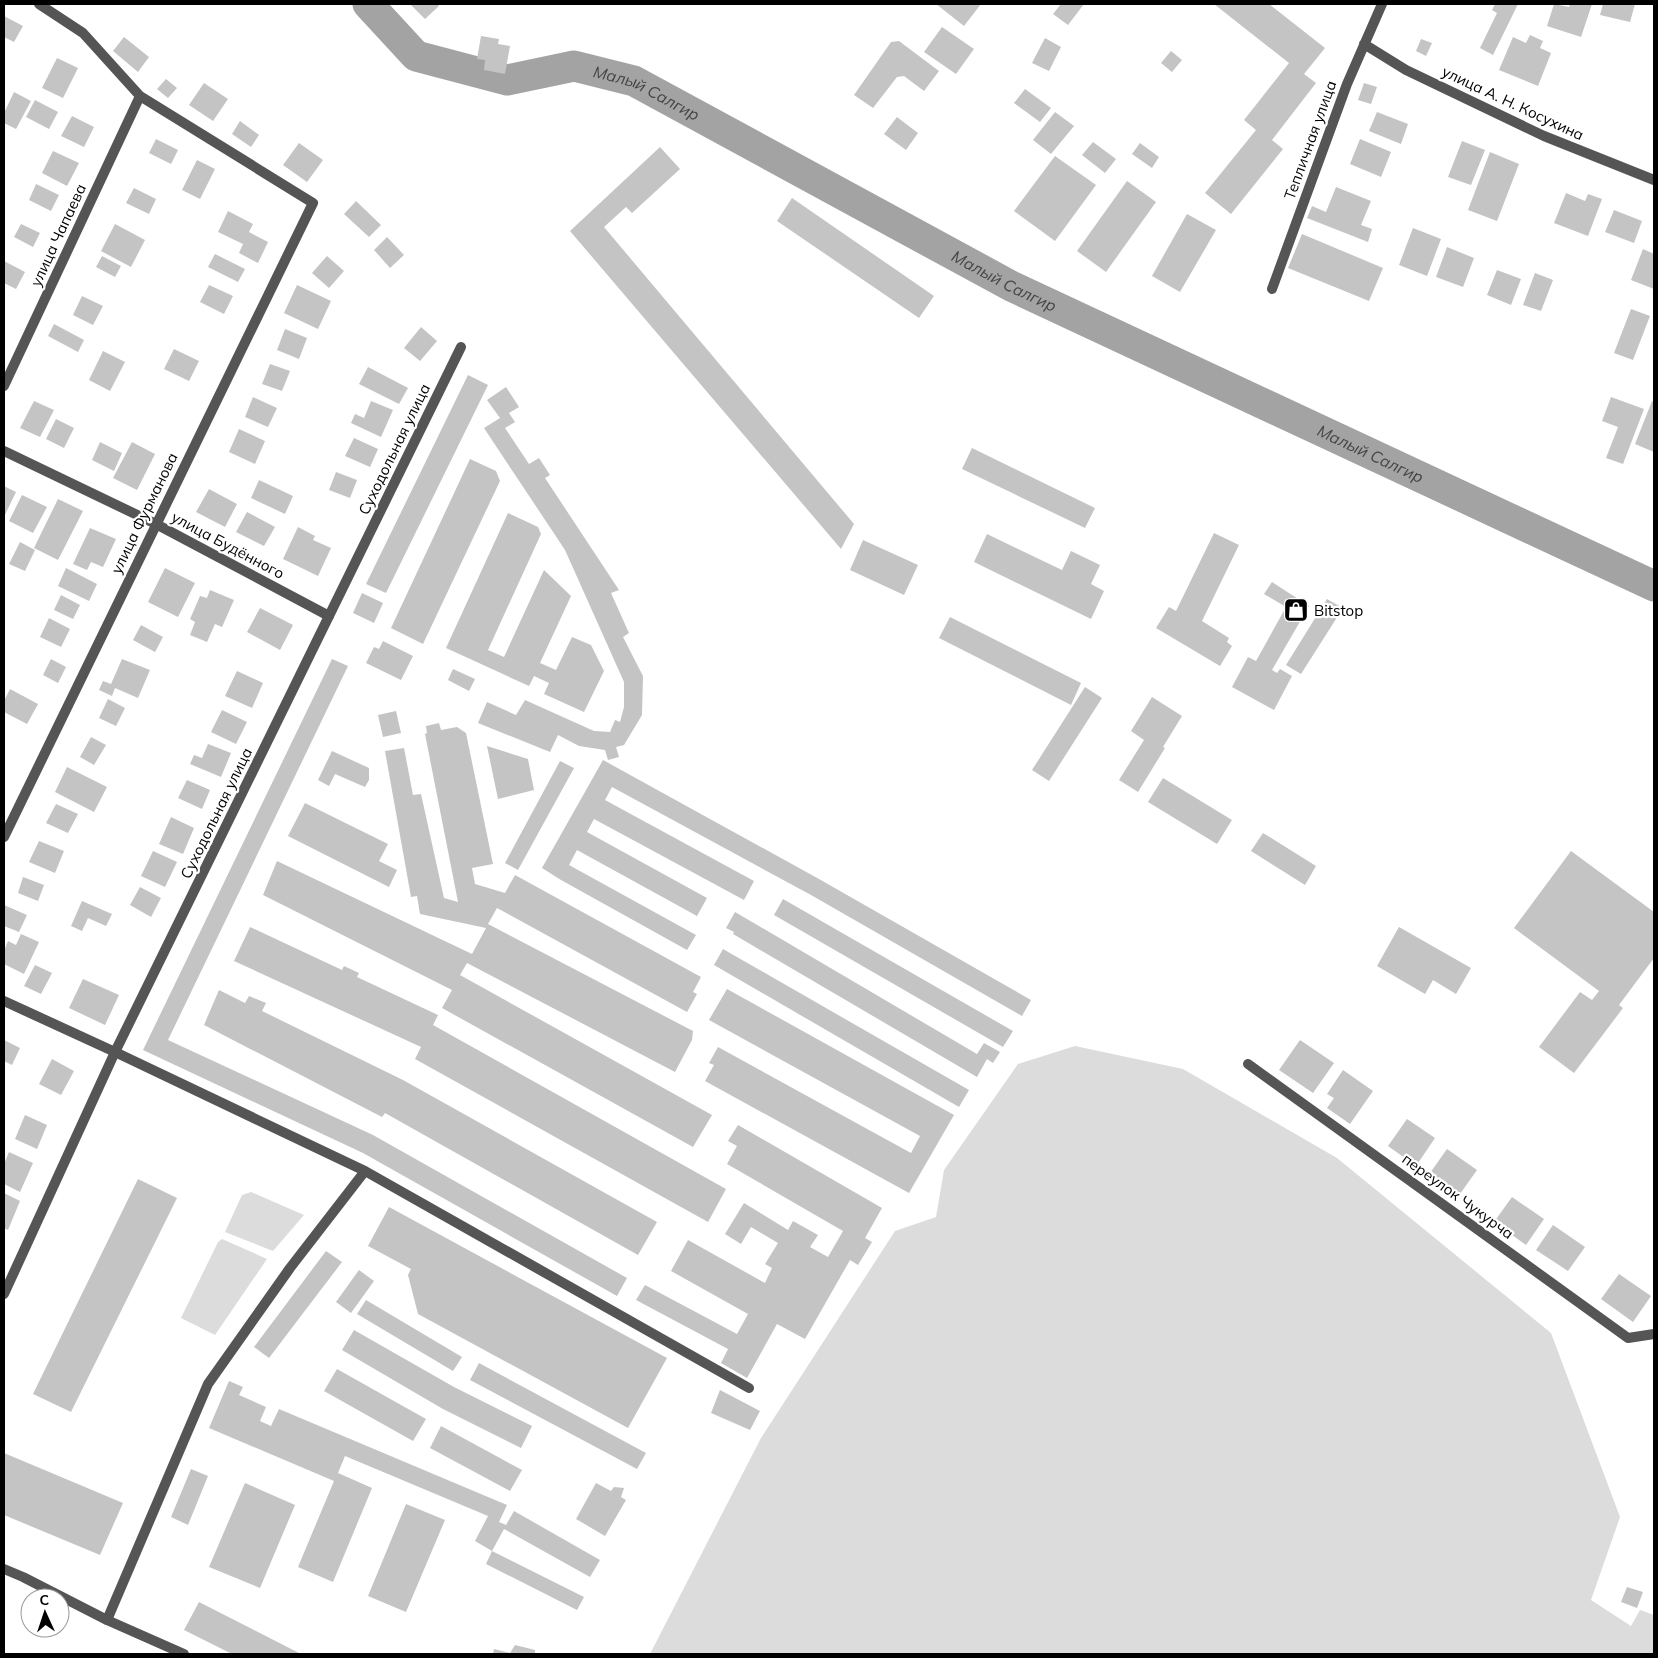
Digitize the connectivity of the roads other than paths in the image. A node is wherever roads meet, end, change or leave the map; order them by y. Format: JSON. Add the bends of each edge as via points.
{"nodes":[{"id":1,"x":39,"y":4,"type":"edge"},
{"id":2,"x":1382,"y":4,"type":"edge"},
{"id":3,"x":1364,"y":44,"type":"junction"},
{"id":4,"x":140,"y":96,"type":"junction"},
{"id":5,"x":1654,"y":180,"type":"edge"},
{"id":6,"x":1272,"y":289,"type":"dead end"},
{"id":7,"x":461,"y":348,"type":"dead end"},
{"id":8,"x":4,"y":386,"type":"edge"},
{"id":9,"x":4,"y":451,"type":"edge"},
{"id":10,"x":156,"y":524,"type":"junction"},
{"id":11,"x":329,"y":616,"type":"junction"},
{"id":12,"x":4,"y":837,"type":"edge"},
{"id":13,"x":4,"y":1001,"type":"edge"},
{"id":14,"x":115,"y":1052,"type":"junction"},
{"id":15,"x":1248,"y":1064,"type":"dead end"},
{"id":16,"x":365,"y":1171,"type":"junction"},
{"id":17,"x":4,"y":1294,"type":"edge"},
{"id":18,"x":1654,"y":1334,"type":"edge"},
{"id":19,"x":749,"y":1388,"type":"dead end"},
{"id":20,"x":4,"y":1569,"type":"edge"},
{"id":21,"x":107,"y":1620,"type":"junction"},
{"id":22,"x":184,"y":1654,"type":"edge"}],
"edges":[{"from":1,"to":4,"type":"street","via":[[83,33]]},
{"from":2,"to":3,"type":"street","name":"Тепличная улица"},
{"from":3,"to":5,"type":"street","name":"улица А. Н. Косухина","via":[[1406,70],[1544,136]]},
{"from":3,"to":6,"type":"street","name":"Тепличная улица"},
{"from":4,"to":8,"type":"street","name":"улица Чапаева"},
{"from":4,"to":10,"type":"street","name":"улица Фурманова","via":[[313,203]]},
{"from":7,"to":11,"type":"street","name":"Суходольная улица"},
{"from":9,"to":10,"type":"street","name":"улица Будённого"},
{"from":10,"to":11,"type":"street","name":"улица Будённого"},
{"from":10,"to":12,"type":"street","name":"улица Фурманова"},
{"from":11,"to":14,"type":"street","name":"Суходольная улица"},
{"from":13,"to":14,"type":"street"},
{"from":14,"to":16,"type":"street"},
{"from":14,"to":17,"type":"street","name":"Суходольная улица"},
{"from":15,"to":18,"type":"street","name":"переулок Чукурча","via":[[1628,1338]]},
{"from":16,"to":19,"type":"street"},
{"from":16,"to":21,"type":"street","via":[[290,1268],[208,1384]]},
{"from":20,"to":21,"type":"street"},
{"from":21,"to":22,"type":"street"}]}
